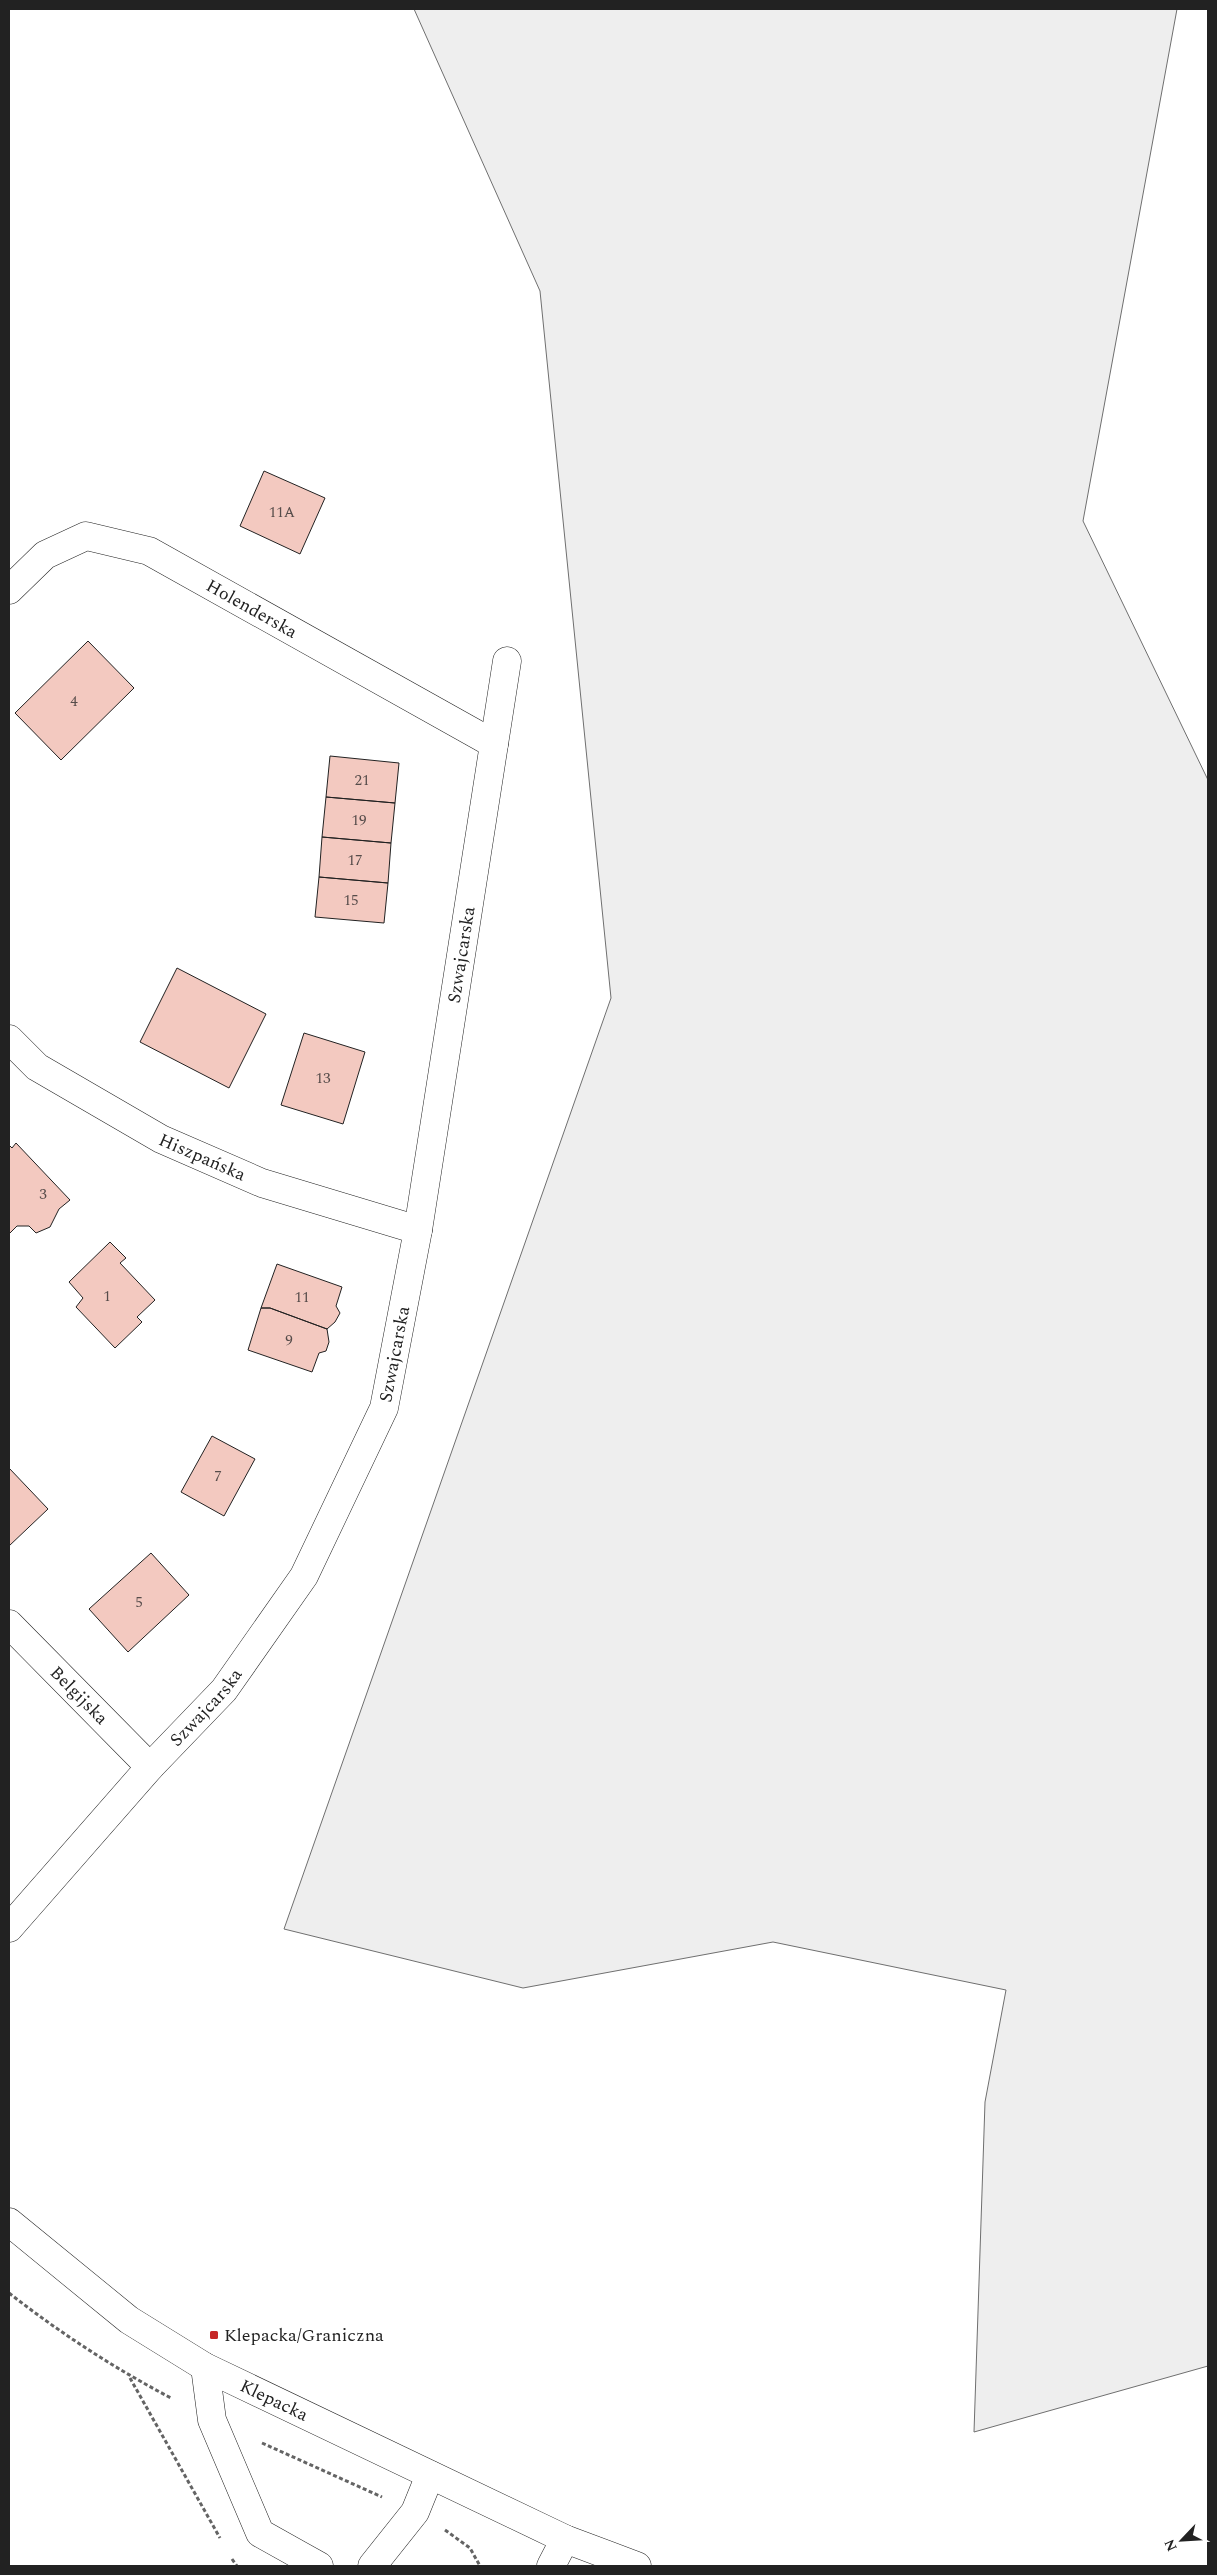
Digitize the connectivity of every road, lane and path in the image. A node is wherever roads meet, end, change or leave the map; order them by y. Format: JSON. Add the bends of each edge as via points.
{"nodes":[{"id":1,"x":9,"y":590,"type":"edge"},
{"id":2,"x":507,"y":661,"type":"dead end"},
{"id":3,"x":494,"y":744,"type":"junction"},
{"id":4,"x":9,"y":1038,"type":"edge"},
{"id":5,"x":418,"y":1230,"type":"junction"},
{"id":6,"x":9,"y":1624,"type":"edge"},
{"id":7,"x":150,"y":1767,"type":"junction"},
{"id":8,"x":9,"y":1928,"type":"edge"},
{"id":9,"x":9,"y":2222,"type":"edge"},
{"id":10,"x":205,"y":2367,"type":"junction"},
{"id":11,"x":129,"y":2376,"type":"dead end"},
{"id":12,"x":430,"y":2475,"type":"junction"},
{"id":13,"x":415,"y":2512,"type":"junction"},
{"id":14,"x":565,"y":2539,"type":"junction"},
{"id":15,"x":223,"y":2544,"type":"dead end"},
{"id":16,"x":228,"y":2552,"type":"dead end"},
{"id":17,"x":237,"y":2566,"type":"edge"},
{"id":18,"x":319,"y":2566,"type":"edge"},
{"id":19,"x":372,"y":2566,"type":"edge"},
{"id":20,"x":480,"y":2566,"type":"edge"},
{"id":21,"x":551,"y":2566,"type":"edge"},
{"id":22,"x":637,"y":2566,"type":"edge"}],
"edges":[{"from":1,"to":3,"type":"street","name":"Holenderska","via":[[45,555],[86,536],[149,552]]},
{"from":2,"to":3,"type":"street","name":"Szwajcarska"},
{"from":3,"to":5,"type":"street","name":"Szwajcarska"},
{"from":4,"to":5,"type":"street","name":"Hiszpańska","via":[[37,1067],[161,1139],[262,1183]]},
{"from":5,"to":7,"type":"street","name":"Szwajcarska","via":[[384,1408],[304,1576],[224,1690]]},
{"from":6,"to":7,"type":"street","name":"Belgijska"},
{"from":7,"to":8,"type":"street","name":"Szwajcarska"},
{"from":9,"to":10,"type":"street","name":"Klepacka","via":[[129,2320]]},
{"from":10,"to":12,"type":"street","name":"Klepacka"},
{"from":10,"to":18,"type":"street","via":[[212,2420],[260,2533]]},
{"from":11,"to":15,"type":"path"},
{"from":12,"to":13,"type":"street"},
{"from":12,"to":14,"type":"street","name":"Klepacka"},
{"from":13,"to":19,"type":"street"},
{"from":13,"to":20,"type":"path","via":[[470,2548]]},
{"from":14,"to":21,"type":"street"},
{"from":14,"to":22,"type":"street","name":"Klepacka"},
{"from":16,"to":17,"type":"path"}]}
